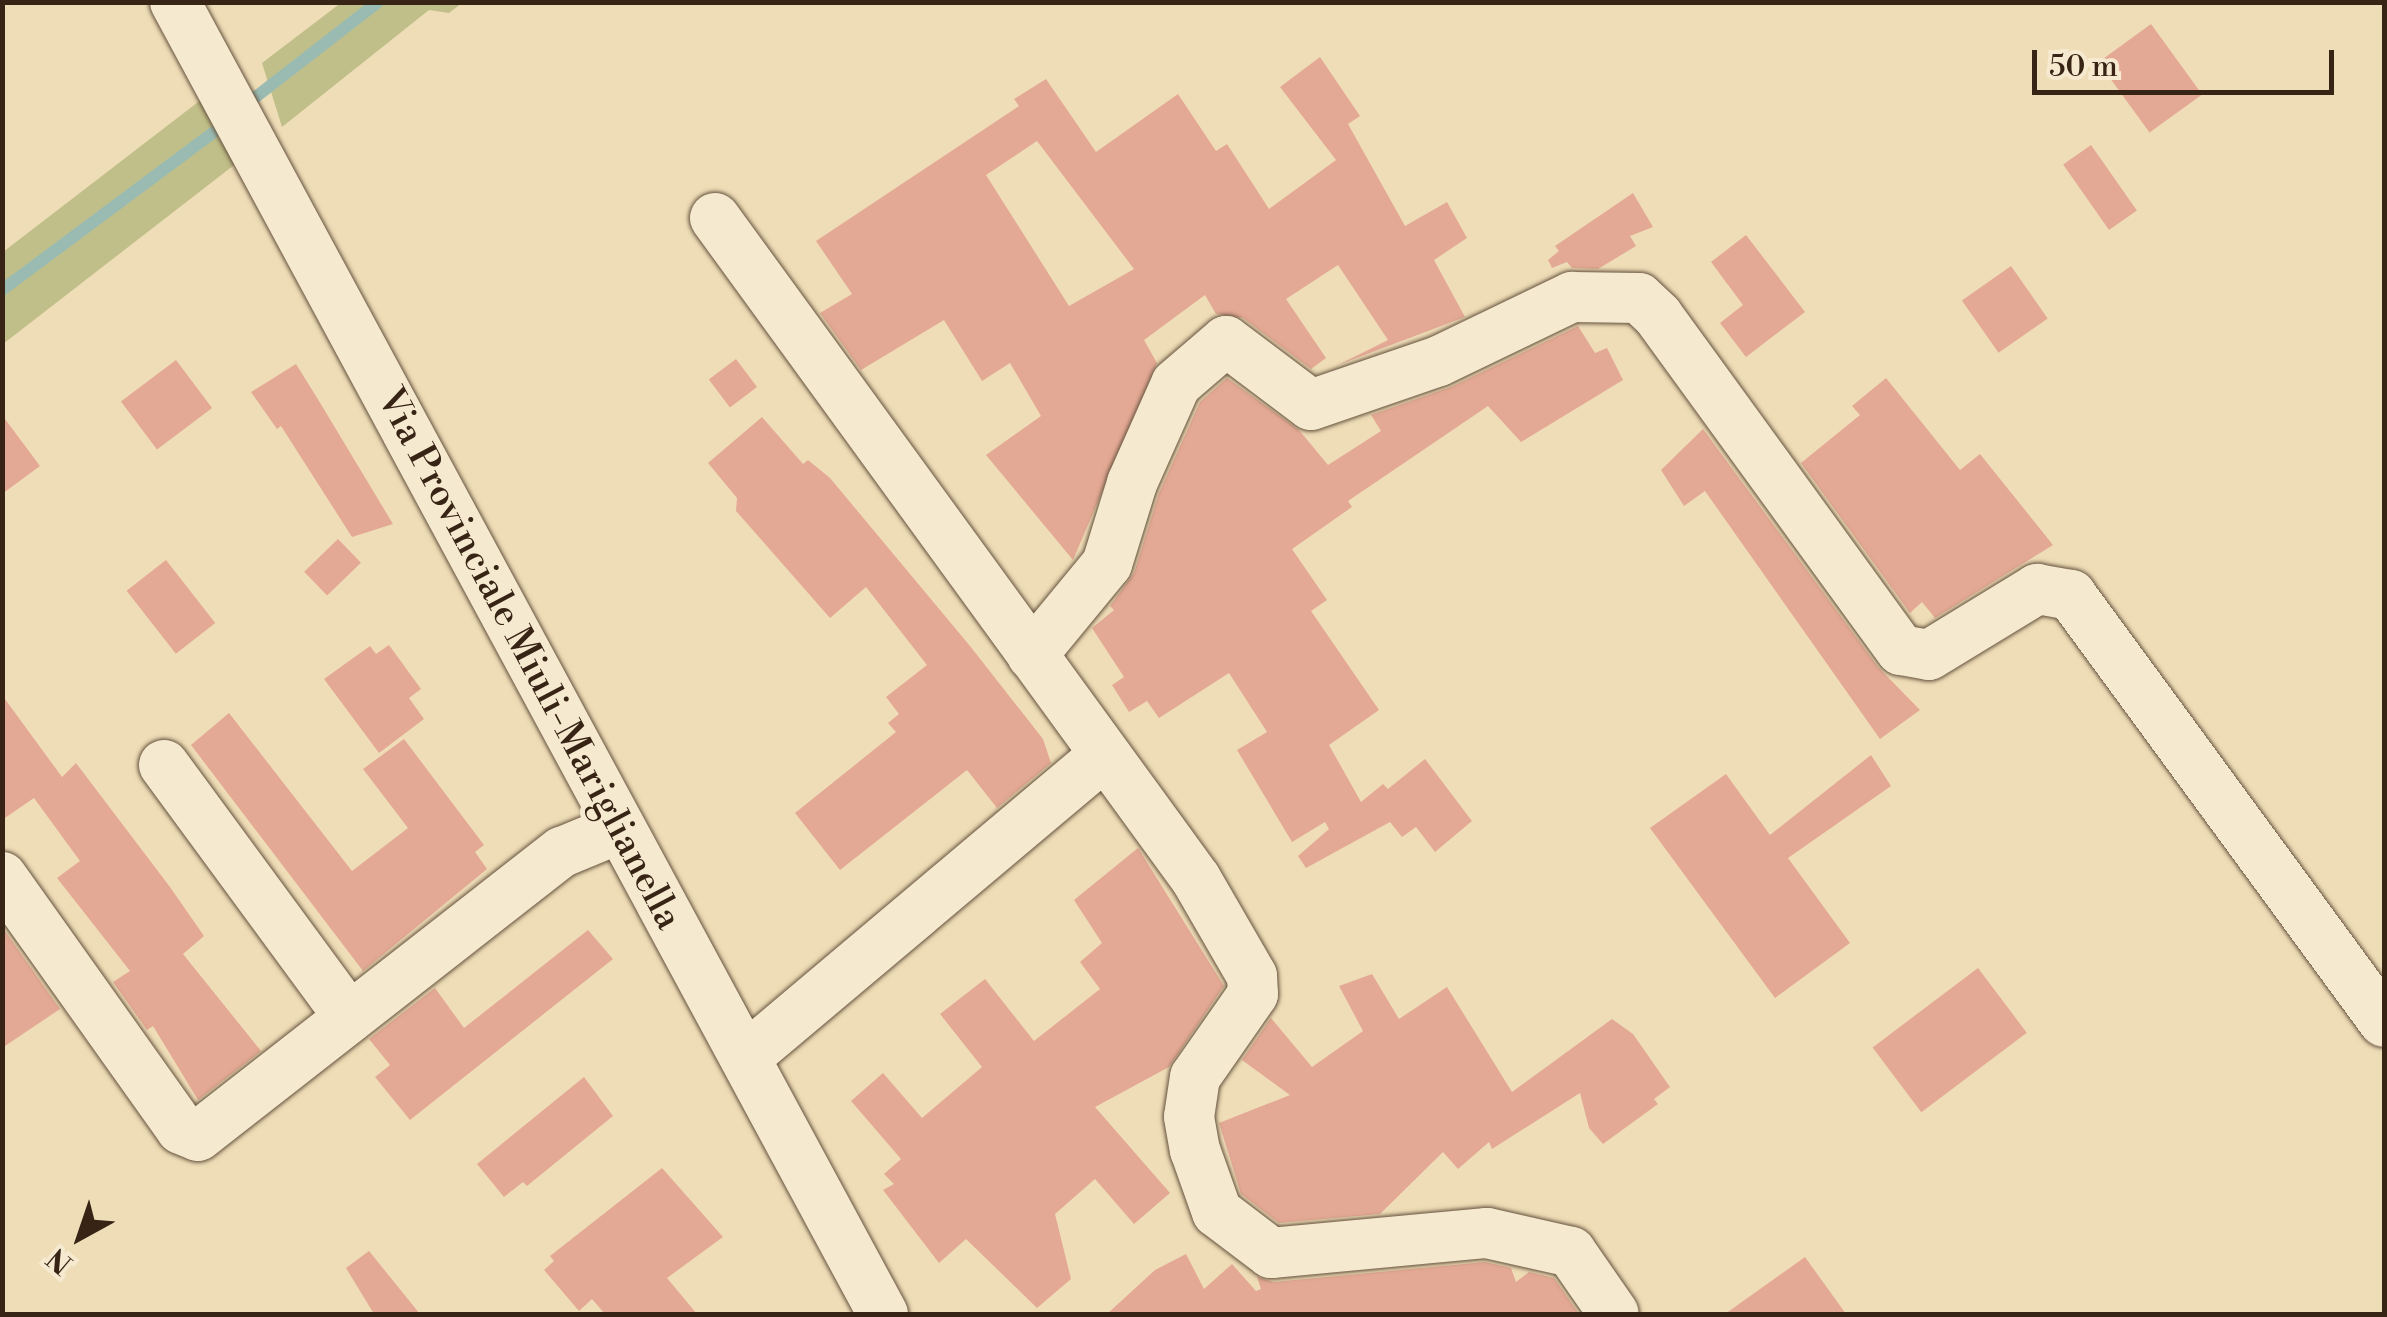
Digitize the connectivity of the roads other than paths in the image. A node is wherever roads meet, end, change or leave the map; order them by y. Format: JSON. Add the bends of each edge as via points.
{"nodes":[{"id":1,"x":175,"y":2,"type":"edge"},
{"id":2,"x":715,"y":218,"type":"dead end"},
{"id":3,"x":1032,"y":655,"type":"junction"},
{"id":4,"x":1105,"y":754,"type":"junction"},
{"id":5,"x":164,"y":765,"type":"dead end"},
{"id":6,"x":620,"y":828,"type":"junction"},
{"id":7,"x":2,"y":877,"type":"edge"},
{"id":8,"x":349,"y":1017,"type":"junction"},
{"id":9,"x":2384,"y":1022,"type":"edge"},
{"id":10,"x":746,"y":1057,"type":"junction"},
{"id":11,"x":883,"y":1314,"type":"edge"},
{"id":12,"x":1614,"y":1314,"type":"edge"}],
"edges":[{"from":1,"to":6,"type":"street","name":"Via Provinciale Miuli-Mariglianella"},
{"from":2,"to":3,"type":"street"},
{"from":3,"to":4,"type":"street"},
{"from":3,"to":9,"type":"street","via":[[1108,564],[1132,483],[1176,384],[1226,340],[1312,404],[1439,360],[1572,297],[1639,298],[1902,650],[1929,655],[2037,589],[2071,595]]},
{"from":4,"to":10,"type":"street"},
{"from":4,"to":12,"type":"street","via":[[1196,879],[1252,976],[1253,994],[1195,1078],[1192,1134],[1217,1212],[1271,1253],[1486,1233],[1571,1252]]},
{"from":5,"to":8,"type":"street"},
{"from":6,"to":8,"type":"street","via":[[562,852]]},
{"from":6,"to":10,"type":"street","name":"Via Provinciale Miuli-Mariglianella"},
{"from":7,"to":8,"type":"street","via":[[190,1136]]},
{"from":10,"to":11,"type":"street","name":"Via Provinciale Miuli-Mariglianella"}]}
